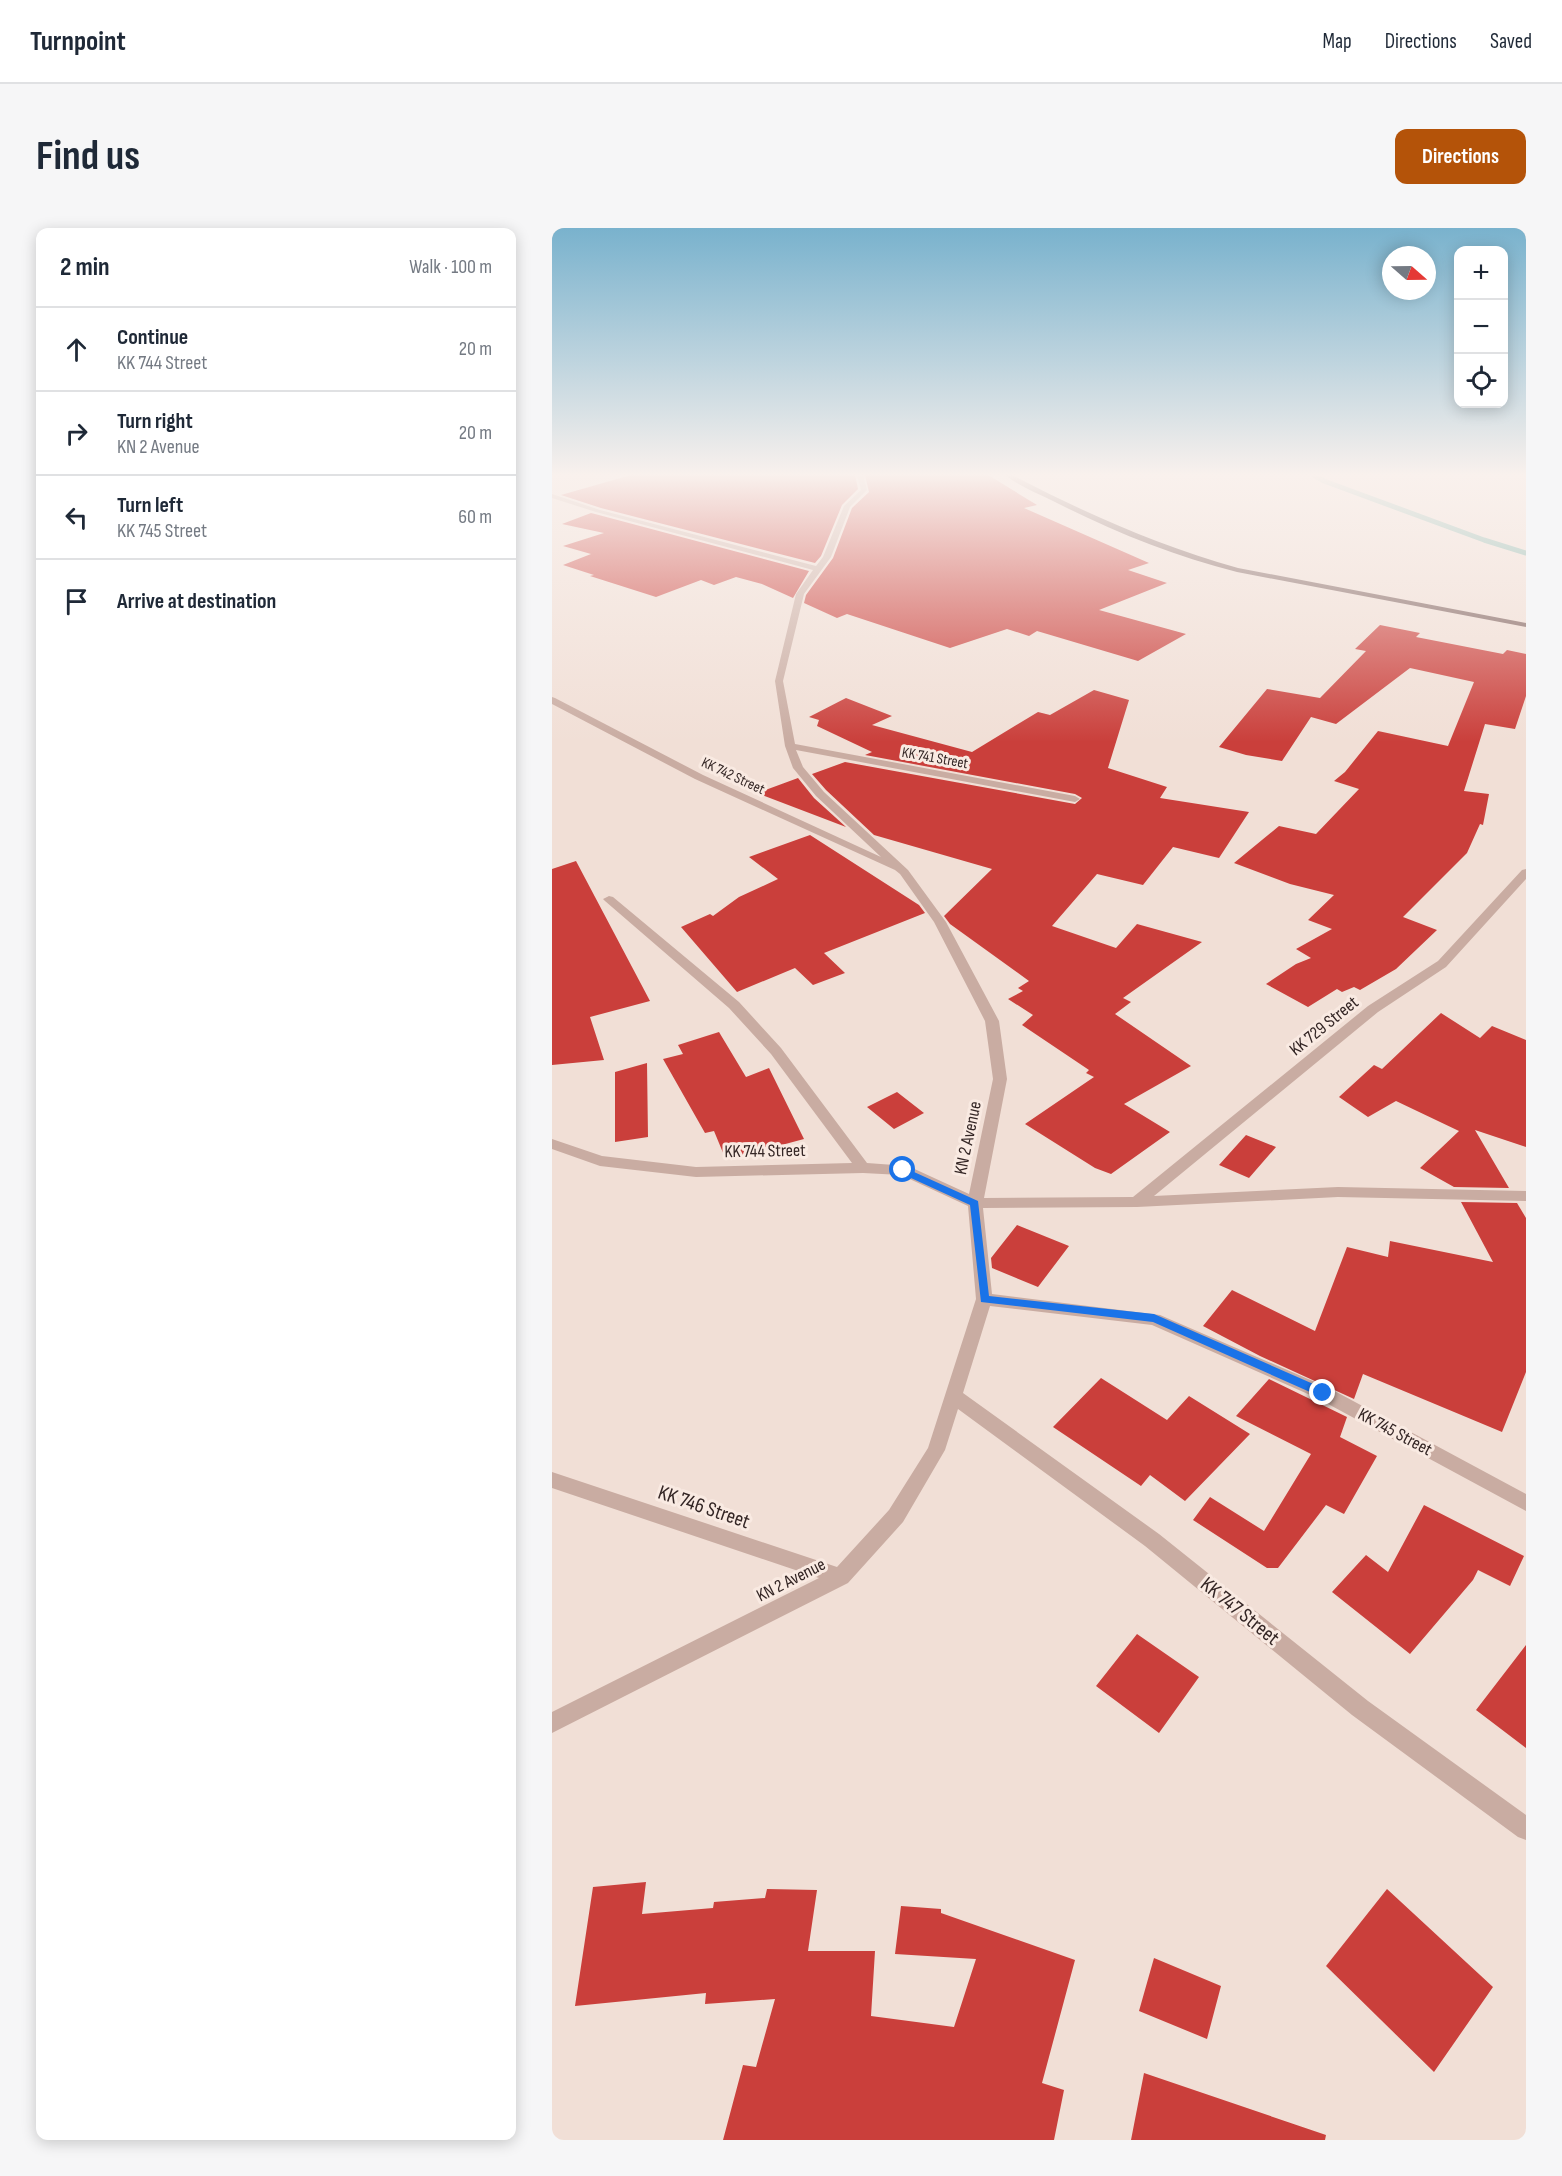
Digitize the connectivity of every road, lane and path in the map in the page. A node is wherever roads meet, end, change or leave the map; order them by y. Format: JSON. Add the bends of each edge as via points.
{"nodes":[{"id":1,"x":799,"y":564,"type":"edge"},
{"id":2,"x":821,"y":564,"type":"edge"},
{"id":3,"x":1215,"y":564,"type":"edge"},
{"id":4,"x":817,"y":569,"type":"junction"},
{"id":5,"x":1526,"y":625,"type":"edge"},
{"id":6,"x":552,"y":700,"type":"edge"},
{"id":7,"x":790,"y":746,"type":"junction"},
{"id":8,"x":1075,"y":799,"type":"dead end"},
{"id":9,"x":904,"y":872,"type":"junction"},
{"id":10,"x":1526,"y":872,"type":"edge"},
{"id":11,"x":609,"y":899,"type":"dead end"},
{"id":12,"x":552,"y":1144,"type":"edge"},
{"id":13,"x":863,"y":1168,"type":"junction"},
{"id":14,"x":1526,"y":1196,"type":"edge"},
{"id":15,"x":1137,"y":1202,"type":"junction"},
{"id":16,"x":975,"y":1203,"type":"junction"},
{"id":17,"x":984,"y":1299,"type":"junction"},
{"id":18,"x":952,"y":1395,"type":"junction"},
{"id":19,"x":552,"y":1480,"type":"edge"},
{"id":20,"x":1526,"y":1503,"type":"edge"},
{"id":21,"x":841,"y":1577,"type":"junction"},
{"id":22,"x":552,"y":1723,"type":"edge"},
{"id":23,"x":1526,"y":1829,"type":"edge"}],
"edges":[{"from":1,"to":4,"type":"street"},
{"from":2,"to":4,"type":"street","name":"KN 2 Avenue"},
{"from":3,"to":5,"type":"main road"},
{"from":4,"to":7,"type":"street","name":"KN 2 Avenue","via":[[800,594],[779,681]]},
{"from":6,"to":9,"type":"street","name":"KK 742 Street","via":[[699,777]]},
{"from":7,"to":8,"type":"street","name":"KK 741 Street"},
{"from":7,"to":9,"type":"street","name":"KN 2 Avenue","via":[[798,768],[820,794]]},
{"from":9,"to":16,"type":"street","name":"KN 2 Avenue","via":[[940,922],[992,1021],[1000,1079]]},
{"from":10,"to":15,"type":"street","name":"KK 729 Street","via":[[1442,964],[1373,1009]]},
{"from":11,"to":13,"type":"street","via":[[734,1005],[776,1051]]},
{"from":12,"to":13,"type":"street","name":"KK 744 Street","via":[[600,1161],[696,1172]]},
{"from":13,"to":16,"type":"street","name":"KK 744 Street","via":[[903,1170]]},
{"from":14,"to":15,"type":"street","via":[[1338,1192]]},
{"from":15,"to":16,"type":"street"},
{"from":16,"to":17,"type":"street","name":"KN 2 Avenue"},
{"from":17,"to":18,"type":"street","name":"KN 2 Avenue"},
{"from":17,"to":20,"type":"street","name":"KK 745 Street","via":[[1154,1318],[1323,1393]]},
{"from":18,"to":21,"type":"street","name":"KN 2 Avenue","via":[[936,1450],[896,1516]]},
{"from":18,"to":23,"type":"street","name":"KK 747 Street","via":[[1152,1540],[1360,1708]]},
{"from":19,"to":21,"type":"street","name":"KK 746 Street"},
{"from":21,"to":22,"type":"street","name":"KN 2 Avenue"}]}
